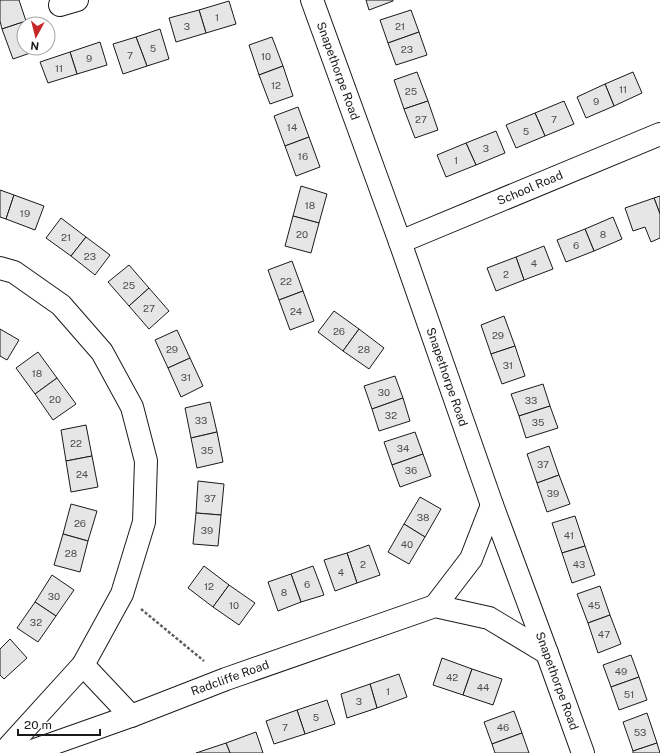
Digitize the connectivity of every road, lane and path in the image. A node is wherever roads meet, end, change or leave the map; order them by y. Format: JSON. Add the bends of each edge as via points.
{"nodes":[{"id":1,"x":312,"y":0,"type":"edge"},
{"id":2,"x":660,"y":134,"type":"edge"},
{"id":3,"x":400,"y":242,"type":"junction"},
{"id":4,"x":0,"y":268,"type":"edge"},
{"id":5,"x":492,"y":505,"type":"junction"},
{"id":6,"x":122,"y":594,"type":"junction"},
{"id":7,"x":435,"y":606,"type":"junction"},
{"id":8,"x":547,"y":653,"type":"junction"},
{"id":9,"x":82,"y":665,"type":"junction"},
{"id":10,"x":226,"y":679,"type":"junction"},
{"id":11,"x":131,"y":716,"type":"junction"},
{"id":12,"x":4,"y":753,"type":"edge"},
{"id":13,"x":26,"y":753,"type":"edge"},
{"id":14,"x":583,"y":753,"type":"edge"}],
"edges":[{"from":1,"to":3,"type":"street","name":"Snapethorpe Road"},
{"from":2,"to":3,"type":"street","name":"School Road"},
{"from":3,"to":5,"type":"street","name":"Snapethorpe Road"},
{"from":4,"to":6,"type":"street","via":[[14,272],[61,305],[102,352],[132,407],[146,461],[144,522]]},
{"from":5,"to":7,"type":"street","via":[[471,559]]},
{"from":5,"to":8,"type":"street","name":"Snapethorpe Road"},
{"from":6,"to":9,"type":"street"},
{"from":6,"to":10,"type":"path"},
{"from":7,"to":8,"type":"street","via":[[489,618]]},
{"from":7,"to":10,"type":"street","name":"Radcliffe Road"},
{"from":8,"to":14,"type":"street","name":"Snapethorpe Road"},
{"from":9,"to":11,"type":"street"},
{"from":9,"to":12,"type":"street"},
{"from":10,"to":11,"type":"street","name":"Radcliffe Road"},
{"from":11,"to":13,"type":"street","name":"Radcliffe Road"}]}
